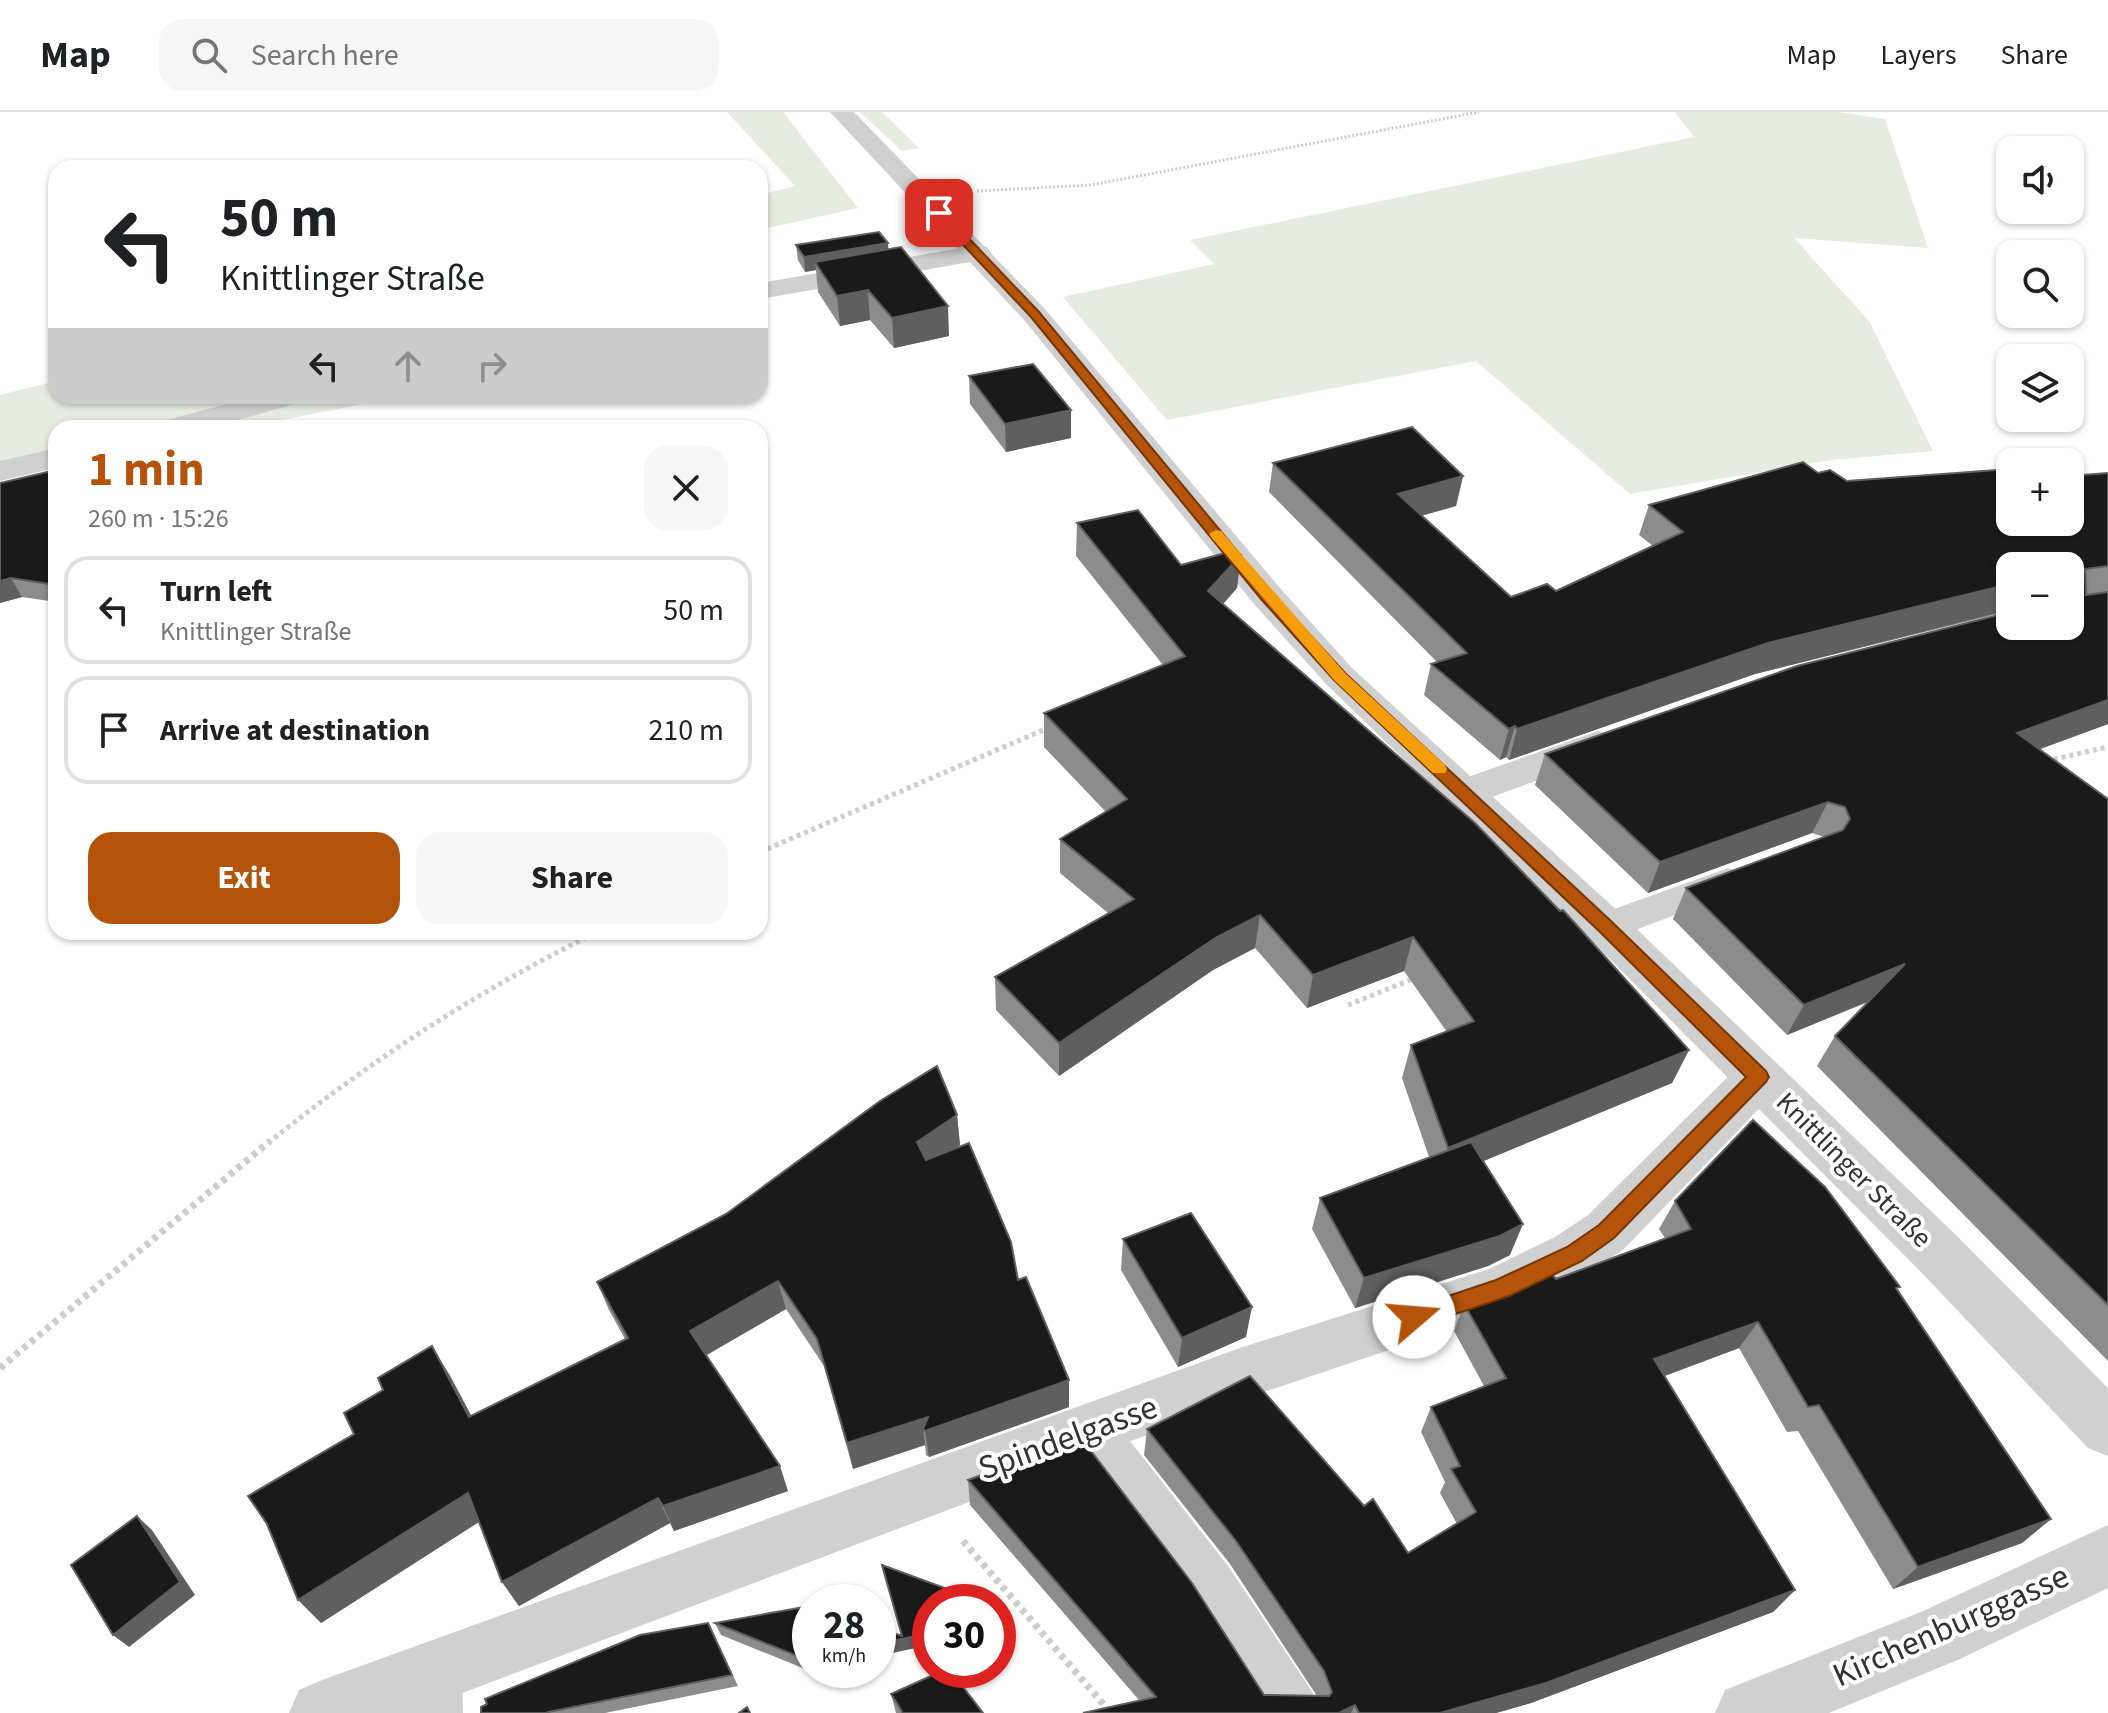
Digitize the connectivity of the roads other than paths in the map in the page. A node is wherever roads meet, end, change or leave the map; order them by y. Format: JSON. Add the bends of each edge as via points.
{"nodes":[{"id":1,"x":841,"y":112,"type":"edge"},
{"id":2,"x":978,"y":253,"type":"junction"},
{"id":3,"x":768,"y":290,"type":"edge"},
{"id":4,"x":262,"y":404,"type":"edge"},
{"id":5,"x":203,"y":420,"type":"edge"},
{"id":6,"x":48,"y":460,"type":"edge"},
{"id":7,"x":0,"y":471,"type":"edge"},
{"id":8,"x":1629,"y":733,"type":"edge"},
{"id":9,"x":1465,"y":793,"type":"junction"},
{"id":10,"x":1757,"y":870,"type":"edge"},
{"id":11,"x":1606,"y":927,"type":"junction"},
{"id":12,"x":1759,"y":1077,"type":"junction"},
{"id":13,"x":2108,"y":1428,"type":"edge"},
{"id":14,"x":1090,"y":1430,"type":"junction"},
{"id":15,"x":2108,"y":1556,"type":"edge"},
{"id":16,"x":435,"y":1691,"type":"edge"},
{"id":17,"x":322,"y":1713,"type":"edge"},
{"id":18,"x":1293,"y":1713,"type":"edge"},
{"id":19,"x":1748,"y":1713,"type":"edge"}],
"edges":[{"from":1,"to":2,"type":"street","name":"Knittlinger Straße"},
{"from":2,"to":3,"type":"street"},
{"from":2,"to":9,"type":"street","name":"Knittlinger Straße","via":[[1304,638]]},
{"from":4,"to":5,"type":"street"},
{"from":6,"to":7,"type":"street"},
{"from":8,"to":9,"type":"street"},
{"from":9,"to":11,"type":"street","name":"Knittlinger Straße"},
{"from":10,"to":11,"type":"lane"},
{"from":11,"to":12,"type":"street","name":"Knittlinger Straße"},
{"from":12,"to":13,"type":"street","name":"Knittlinger Straße"},
{"from":12,"to":14,"type":"street","name":"Spindelgasse","via":[[1607,1231],[1551,1267],[1501,1289],[1240,1374]]},
{"from":14,"to":16,"type":"street","name":"Spindelgasse","via":[[920,1492]]},
{"from":14,"to":18,"type":"lane","via":[[1209,1585]]},
{"from":15,"to":19,"type":"street","name":"Kirchenburggasse","via":[[1938,1637]]},
{"from":16,"to":17,"type":"street","name":"Spindelgasse"}]}
